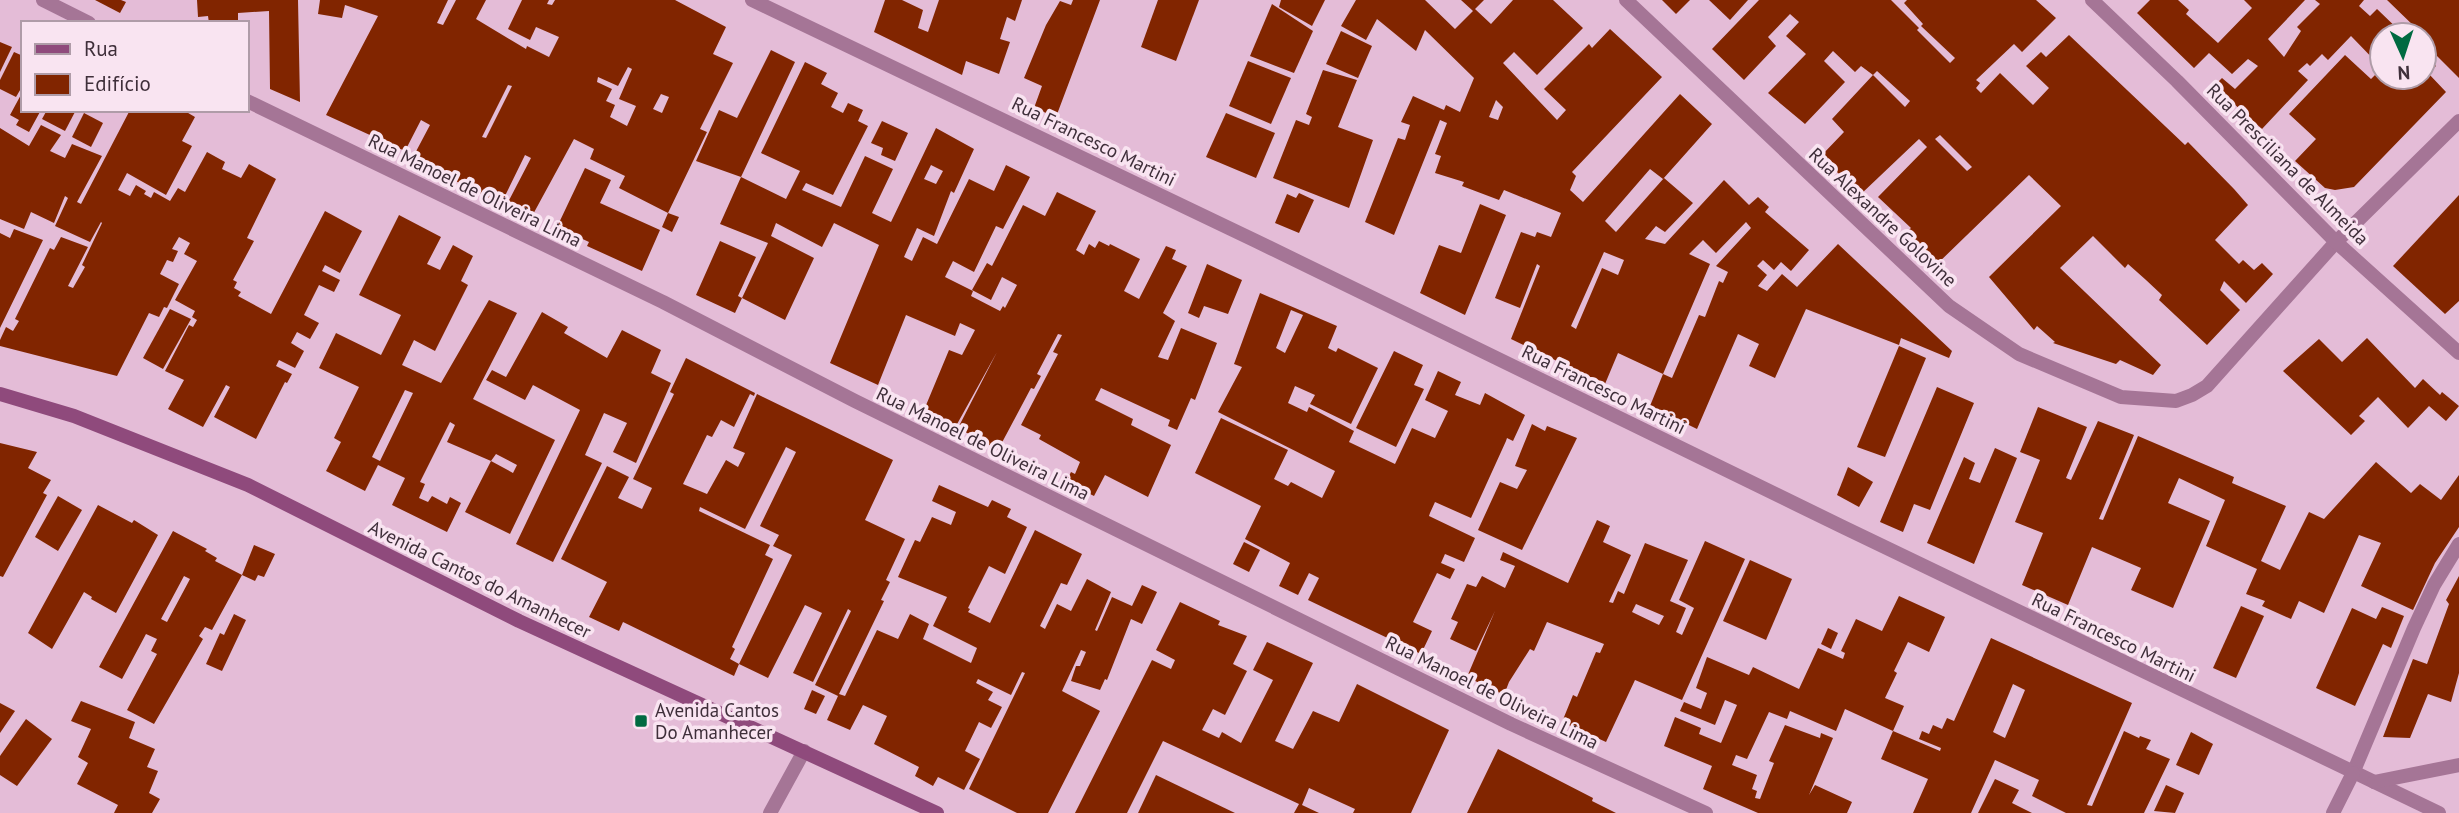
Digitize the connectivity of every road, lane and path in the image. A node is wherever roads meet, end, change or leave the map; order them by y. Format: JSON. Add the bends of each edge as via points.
{"nodes":[{"id":1,"x":43,"y":0,"type":"edge"},
{"id":2,"x":752,"y":0,"type":"edge"},
{"id":3,"x":1626,"y":0,"type":"edge"},
{"id":4,"x":2092,"y":0,"type":"edge"},
{"id":5,"x":85,"y":21,"type":"edge"},
{"id":6,"x":248,"y":101,"type":"edge"},
{"id":7,"x":2459,"y":121,"type":"edge"},
{"id":8,"x":2336,"y":242,"type":"junction"},
{"id":9,"x":2459,"y":353,"type":"edge"},
{"id":10,"x":0,"y":394,"type":"edge"},
{"id":11,"x":2459,"y":544,"type":"edge"},
{"id":12,"x":804,"y":751,"type":"junction"},
{"id":13,"x":2459,"y":765,"type":"edge"},
{"id":14,"x":2353,"y":773,"type":"junction"},
{"id":15,"x":2374,"y":782,"type":"junction"},
{"id":16,"x":770,"y":813,"type":"edge"},
{"id":17,"x":937,"y":813,"type":"edge"},
{"id":18,"x":1706,"y":813,"type":"edge"},
{"id":19,"x":2333,"y":813,"type":"edge"},
{"id":20,"x":2439,"y":813,"type":"edge"}],
"edges":[{"from":1,"to":5,"type":"street"},
{"from":2,"to":14,"type":"street","name":"Rua Francesco Martini"},
{"from":3,"to":8,"type":"street","name":"Rua Alexandre Golovine","via":[[1948,306],[2019,354],[2121,397],[2176,401],[2207,386]]},
{"from":4,"to":8,"type":"street","name":"Rua Presciliana de Almeida"},
{"from":6,"to":18,"type":"street","name":"Rua Manoel de Oliveira Lima","via":[[663,302],[1498,718]]},
{"from":7,"to":8,"type":"street","name":"Rua Alexandre Golovine"},
{"from":8,"to":9,"type":"street","name":"Rua Presciliana de Almeida"},
{"from":10,"to":12,"type":"main road","name":"Avenida Cantos do Amanhecer","via":[[74,415],[248,485],[519,621]]},
{"from":11,"to":14,"type":"street","via":[[2414,628]]},
{"from":12,"to":16,"type":"street"},
{"from":12,"to":17,"type":"main road","name":"Avenida Cantos do Amanhecer"},
{"from":13,"to":15,"type":"street"},
{"from":14,"to":15,"type":"street","name":"Rua Francesco Martini"},
{"from":14,"to":19,"type":"street"},
{"from":15,"to":20,"type":"street","name":"Rua Francesco Martini"}]}
